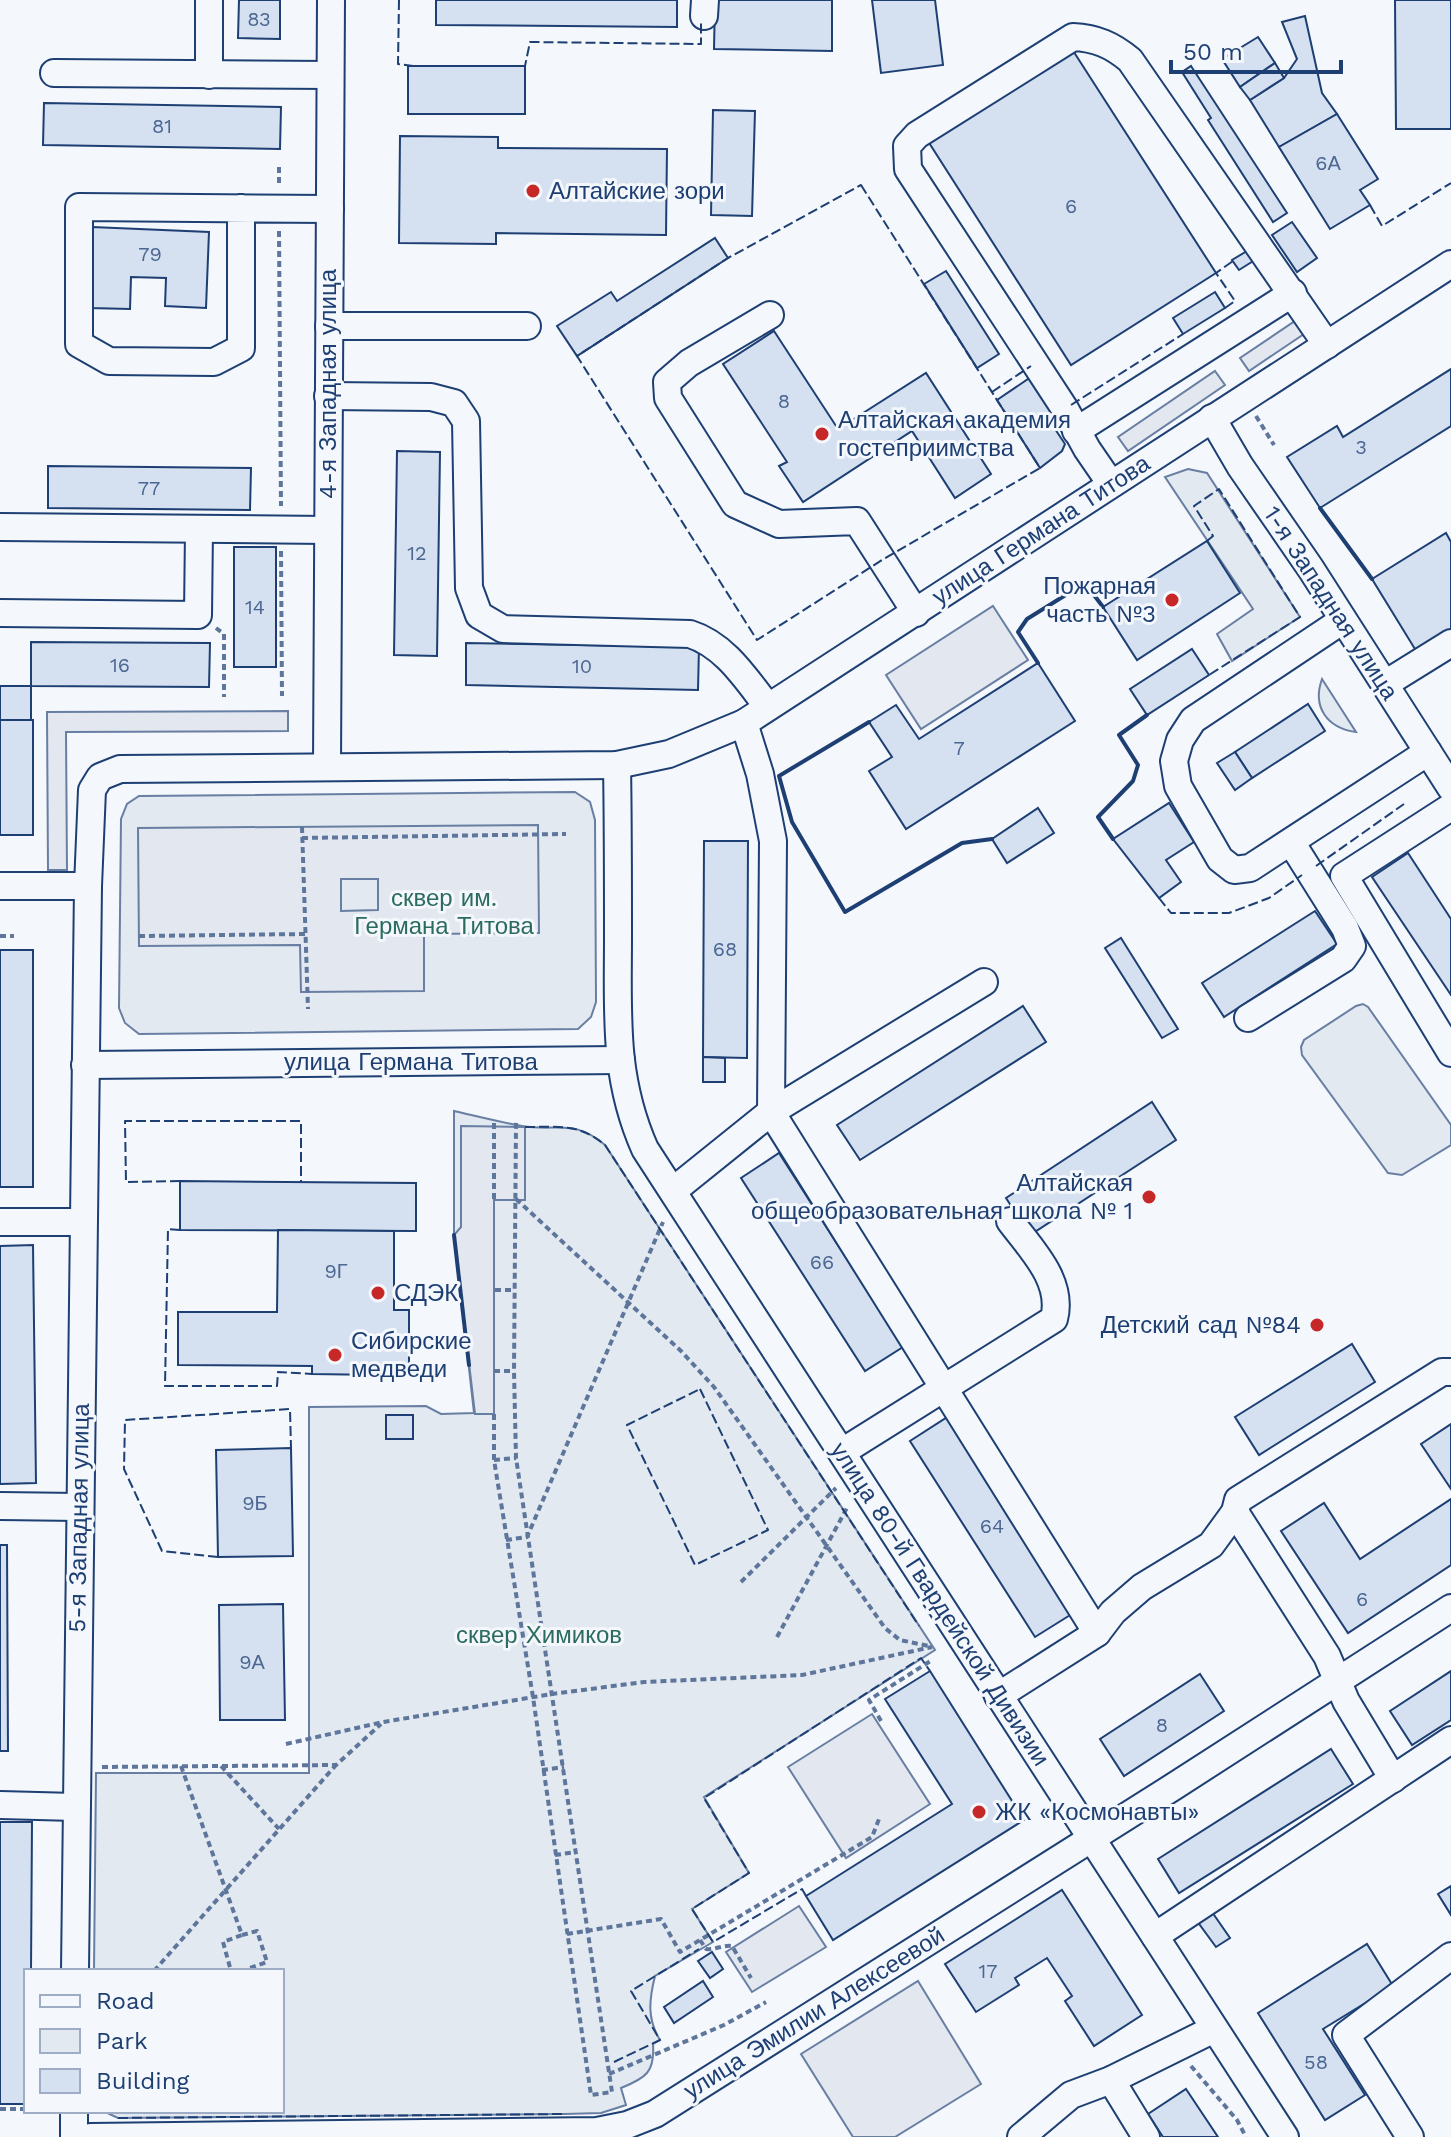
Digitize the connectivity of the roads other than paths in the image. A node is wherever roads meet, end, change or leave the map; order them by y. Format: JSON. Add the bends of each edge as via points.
{"nodes":[{"id":1,"x":209,"y":0,"type":"edge"},
{"id":2,"x":331,"y":0,"type":"edge"},
{"id":3,"x":54,"y":73,"type":"dead end"},
{"id":4,"x":209,"y":75,"type":"junction"},
{"id":5,"x":330,"y":75,"type":"junction"},
{"id":6,"x":241,"y":208,"type":"junction"},
{"id":7,"x":330,"y":209,"type":"junction"},
{"id":8,"x":1451,"y":264,"type":"edge"},
{"id":9,"x":1293,"y":293,"type":"junction"},
{"id":10,"x":770,"y":315,"type":"dead end"},
{"id":11,"x":329,"y":326,"type":"junction"},
{"id":12,"x":527,"y":326,"type":"dead end"},
{"id":13,"x":1327,"y":345,"type":"junction"},
{"id":14,"x":328,"y":396,"type":"junction"},
{"id":15,"x":1212,"y":418,"type":"junction"},
{"id":16,"x":1076,"y":431,"type":"junction"},
{"id":17,"x":1111,"y":484,"type":"junction"},
{"id":18,"x":0,"y":527,"type":"edge"},
{"id":19,"x":199,"y":530,"type":"junction"},
{"id":20,"x":327,"y":530,"type":"junction"},
{"id":21,"x":0,"y":613,"type":"edge"},
{"id":22,"x":916,"y":613,"type":"junction"},
{"id":23,"x":1343,"y":620,"type":"junction"},
{"id":24,"x":1451,"y":643,"type":"edge"},
{"id":25,"x":1385,"y":684,"type":"junction"},
{"id":26,"x":768,"y":707,"type":"junction"},
{"id":27,"x":744,"y":723,"type":"junction"},
{"id":28,"x":1428,"y":752,"type":"junction"},
{"id":29,"x":617,"y":765,"type":"junction"},
{"id":30,"x":327,"y":767,"type":"junction"},
{"id":31,"x":1451,"y":788,"type":"edge"},
{"id":32,"x":1451,"y":807,"type":"edge"},
{"id":33,"x":1291,"y":842,"type":"junction"},
{"id":34,"x":0,"y":886,"type":"edge"},
{"id":35,"x":88,"y":886,"type":"junction"},
{"id":36,"x":984,"y":982,"type":"dead end"},
{"id":37,"x":1248,"y":1018,"type":"dead end"},
{"id":38,"x":1451,"y":1053,"type":"edge"},
{"id":39,"x":621,"y":1060,"type":"junction"},
{"id":40,"x":85,"y":1065,"type":"junction"},
{"id":41,"x":771,"y":1112,"type":"junction"},
{"id":42,"x":674,"y":1190,"type":"junction"},
{"id":43,"x":1010,"y":1221,"type":"dead end"},
{"id":44,"x":0,"y":1222,"type":"edge"},
{"id":45,"x":83,"y":1222,"type":"junction"},
{"id":46,"x":1451,"y":1372,"type":"edge"},
{"id":47,"x":943,"y":1388,"type":"junction"},
{"id":48,"x":842,"y":1452,"type":"junction"},
{"id":49,"x":0,"y":1506,"type":"edge"},
{"id":50,"x":79,"y":1507,"type":"junction"},
{"id":51,"x":1235,"y":1512,"type":"junction"},
{"id":52,"x":1451,"y":1608,"type":"edge"},
{"id":53,"x":1097,"y":1633,"type":"junction"},
{"id":54,"x":1336,"y":1682,"type":"junction"},
{"id":55,"x":998,"y":1696,"type":"junction"},
{"id":56,"x":1451,"y":1740,"type":"edge"},
{"id":57,"x":1393,"y":1779,"type":"junction"},
{"id":58,"x":0,"y":1805,"type":"edge"},
{"id":59,"x":75,"y":1807,"type":"junction"},
{"id":60,"x":1091,"y":1839,"type":"junction"},
{"id":61,"x":1155,"y":1936,"type":"junction"},
{"id":62,"x":1451,"y":1956,"type":"edge"},
{"id":63,"x":75,"y":1969,"type":"edge"},
{"id":64,"x":1214,"y":2029,"type":"junction"},
{"id":65,"x":1111,"y":2080,"type":"junction"},
{"id":66,"x":74,"y":2113,"type":"edge"},
{"id":67,"x":598,"y":2134,"type":"edge"},
{"id":68,"x":74,"y":2137,"type":"edge"},
{"id":69,"x":91,"y":2137,"type":"edge"},
{"id":70,"x":1021,"y":2137,"type":"edge"},
{"id":71,"x":1146,"y":2137,"type":"edge"},
{"id":72,"x":1285,"y":2137,"type":"edge"},
{"id":73,"x":1410,"y":2137,"type":"edge"}],
"edges":[{"from":1,"to":4,"type":"street"},
{"from":2,"to":5,"type":"street","name":"4-я Западная улица"},
{"from":3,"to":4,"type":"street"},
{"from":4,"to":5,"type":"street"},
{"from":5,"to":7,"type":"street","name":"4-я Западная улица"},
{"from":6,"to":6,"type":"street","via":[[79,207],[79,344],[109,361],[214,362],[241,348]]},
{"from":6,"to":7,"type":"street"},
{"from":7,"to":11,"type":"street","name":"4-я Западная улица"},
{"from":8,"to":13,"type":"street","name":"улица Германа Титова"},
{"from":9,"to":13,"type":"street"},
{"from":9,"to":16,"type":"street"},
{"from":9,"to":16,"type":"street","via":[[1130,60],[1093,38],[1073,37],[917,135],[907,146],[908,169]]},
{"from":10,"to":22,"type":"street","via":[[689,363],[667,382],[668,398],[735,504],[779,524],[857,521]]},
{"from":11,"to":12,"type":"street"},
{"from":11,"to":14,"type":"street","name":"4-я Западная улица"},
{"from":13,"to":15,"type":"street","name":"улица Германа Титова"},
{"from":14,"to":20,"type":"street","name":"4-я Западная улица"},
{"from":14,"to":26,"type":"street","via":[[431,397],[454,403],[466,421],[469,588],[479,615],[503,629],[690,634],[717,647]]},
{"from":15,"to":17,"type":"street","name":"улица Германа Титова"},
{"from":15,"to":23,"type":"street","name":"1-я Западная улица"},
{"from":16,"to":17,"type":"street"},
{"from":17,"to":22,"type":"street","name":"улица Германа Титова"},
{"from":18,"to":19,"type":"street"},
{"from":19,"to":20,"type":"street"},
{"from":19,"to":21,"type":"street","via":[[198,615]]},
{"from":20,"to":30,"type":"street","name":"4-я Западная улица"},
{"from":22,"to":26,"type":"street","name":"улица Германа Титова"},
{"from":23,"to":25,"type":"street","name":"1-я Западная улица"},
{"from":23,"to":33,"type":"street","via":[[1193,720],[1174,761],[1178,786],[1220,859],[1234,870],[1250,868]]},
{"from":24,"to":25,"type":"street"},
{"from":25,"to":28,"type":"street","name":"1-я Западная улица"},
{"from":26,"to":27,"type":"street","name":"улица Германа Титова"},
{"from":27,"to":29,"type":"street","name":"улица Германа Титова","via":[[669,754]]},
{"from":27,"to":41,"type":"street","via":[[773,841]]},
{"from":28,"to":31,"type":"street","name":"1-я Западная улица"},
{"from":28,"to":33,"type":"street"},
{"from":29,"to":30,"type":"street","name":"улица Германа Титова"},
{"from":29,"to":39,"type":"street"},
{"from":30,"to":35,"type":"street","name":"улица Германа Титова","via":[[120,769],[100,777],[92,790]]},
{"from":32,"to":38,"type":"street","via":[[1344,876]]},
{"from":33,"to":37,"type":"street","via":[[1352,946],[1343,959]]},
{"from":34,"to":35,"type":"street"},
{"from":35,"to":40,"type":"street","name":"улица Германа Титова"},
{"from":36,"to":41,"type":"street"},
{"from":39,"to":40,"type":"street","name":"улица Германа Титова"},
{"from":39,"to":42,"type":"street","name":"улица 80-й Гвардейской Дивизии","via":[[631,1117],[645,1149]]},
{"from":40,"to":45,"type":"street","name":"5-я Западная улица"},
{"from":41,"to":42,"type":"street"},
{"from":41,"to":47,"type":"street"},
{"from":42,"to":48,"type":"street","name":"улица 80-й Гвардейской Дивизии"},
{"from":43,"to":47,"type":"street","via":[[1048,1275],[1059,1303],[1054,1319]]},
{"from":44,"to":45,"type":"street"},
{"from":45,"to":50,"type":"street","name":"5-я Западная улица"},
{"from":46,"to":51,"type":"street","via":[[1442,1372],[1270,1479],[1238,1500]]},
{"from":47,"to":48,"type":"street"},
{"from":47,"to":53,"type":"street"},
{"from":48,"to":55,"type":"street","name":"улица 80-й Гвардейской Дивизии"},
{"from":49,"to":50,"type":"street"},
{"from":50,"to":59,"type":"street","name":"5-я Западная улица"},
{"from":51,"to":53,"type":"street","via":[[1211,1545],[1142,1587]]},
{"from":51,"to":54,"type":"street","via":[[1327,1656]]},
{"from":52,"to":54,"type":"street","name":"улица Эмилии Алексеевой"},
{"from":53,"to":55,"type":"street"},
{"from":54,"to":57,"type":"street"},
{"from":54,"to":60,"type":"street","name":"улица Эмилии Алексеевой"},
{"from":55,"to":60,"type":"street","name":"улица 80-й Гвардейской Дивизии"},
{"from":56,"to":57,"type":"street"},
{"from":57,"to":61,"type":"street"},
{"from":58,"to":59,"type":"street"},
{"from":59,"to":63,"type":"street","name":"5-я Западная улица"},
{"from":60,"to":61,"type":"street","name":"улица 80-й Гвардейской Дивизии"},
{"from":60,"to":67,"type":"street","name":"улица Эмилии Алексеевой","via":[[655,2114]]},
{"from":61,"to":64,"type":"street","name":"улица 80-й Гвардейской Дивизии"},
{"from":62,"to":73,"type":"street","via":[[1346,2035]]},
{"from":64,"to":65,"type":"street"},
{"from":64,"to":72,"type":"street","name":"улица 80-й Гвардейской Дивизии"},
{"from":65,"to":70,"type":"street","via":[[1071,2095]]},
{"from":65,"to":71,"type":"street"},
{"from":66,"to":68,"type":"street"},
{"from":67,"to":69,"type":"street","name":"улица Эмилии Алексеевой"}]}
